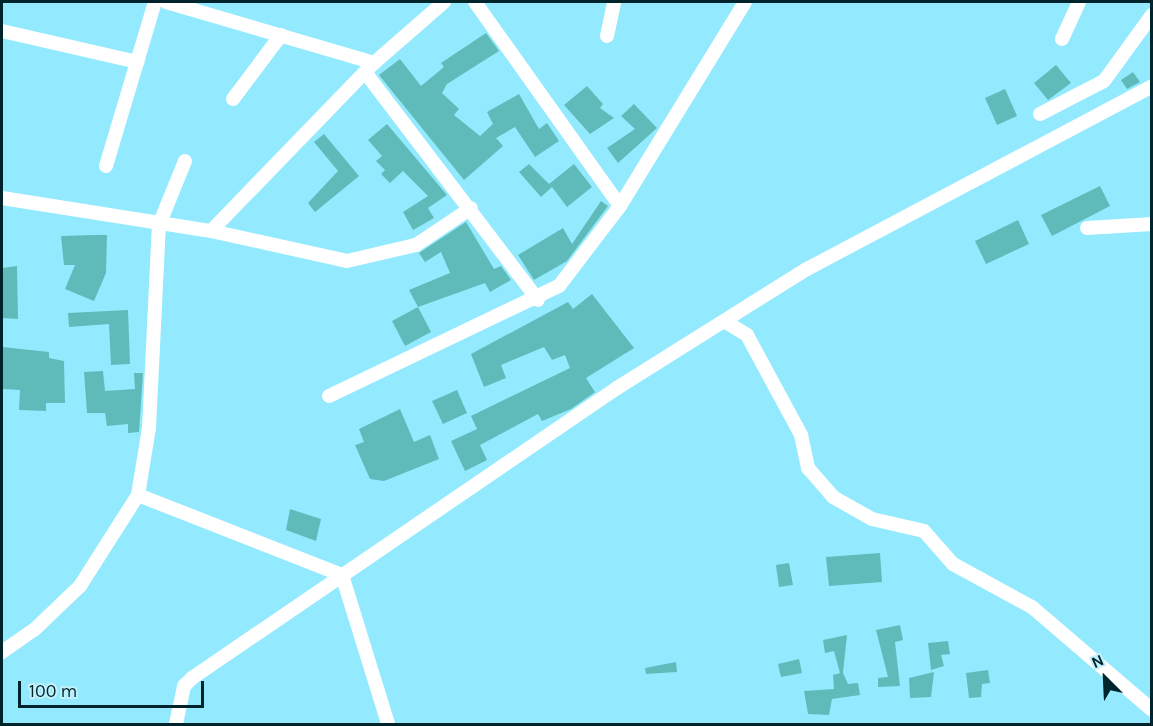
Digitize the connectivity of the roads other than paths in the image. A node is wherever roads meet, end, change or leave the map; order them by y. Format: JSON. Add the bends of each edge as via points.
{"nodes":[{"id":1,"x":155,"y":2,"type":"edge"},
{"id":2,"x":165,"y":2,"type":"edge"},
{"id":3,"x":444,"y":2,"type":"edge"},
{"id":4,"x":475,"y":2,"type":"edge"},
{"id":5,"x":614,"y":2,"type":"edge"},
{"id":6,"x":746,"y":2,"type":"edge"},
{"id":7,"x":1079,"y":2,"type":"edge"},
{"id":8,"x":1152,"y":15,"type":"edge"},
{"id":9,"x":2,"y":31,"type":"edge"},
{"id":10,"x":281,"y":36,"type":"junction"},
{"id":11,"x":607,"y":36,"type":"dead end"},
{"id":12,"x":1062,"y":39,"type":"dead end"},
{"id":13,"x":137,"y":62,"type":"junction"},
{"id":14,"x":369,"y":68,"type":"junction"},
{"id":15,"x":1152,"y":86,"type":"edge"},
{"id":16,"x":233,"y":99,"type":"dead end"},
{"id":17,"x":1040,"y":114,"type":"dead end"},
{"id":18,"x":185,"y":161,"type":"dead end"},
{"id":19,"x":106,"y":166,"type":"dead end"},
{"id":20,"x":2,"y":198,"type":"edge"},
{"id":21,"x":620,"y":206,"type":"junction"},
{"id":22,"x":471,"y":208,"type":"junction"},
{"id":23,"x":1152,"y":224,"type":"edge"},
{"id":24,"x":159,"y":225,"type":"junction"},
{"id":25,"x":1087,"y":228,"type":"dead end"},
{"id":26,"x":211,"y":231,"type":"junction"},
{"id":27,"x":538,"y":300,"type":"junction"},
{"id":28,"x":724,"y":321,"type":"junction"},
{"id":29,"x":329,"y":396,"type":"dead end"},
{"id":30,"x":138,"y":495,"type":"junction"},
{"id":31,"x":342,"y":575,"type":"junction"},
{"id":32,"x":2,"y":652,"type":"edge"},
{"id":33,"x":1152,"y":710,"type":"edge"},
{"id":34,"x":176,"y":724,"type":"edge"},
{"id":35,"x":388,"y":724,"type":"edge"}],
"edges":[{"from":1,"to":13,"type":"street"},
{"from":2,"to":10,"type":"street"},
{"from":3,"to":14,"type":"street"},
{"from":4,"to":21,"type":"street"},
{"from":5,"to":11,"type":"street"},
{"from":6,"to":21,"type":"street"},
{"from":7,"to":12,"type":"street"},
{"from":8,"to":17,"type":"street","via":[[1104,81]]},
{"from":9,"to":13,"type":"street"},
{"from":10,"to":14,"type":"street"},
{"from":10,"to":16,"type":"street"},
{"from":13,"to":19,"type":"street"},
{"from":14,"to":22,"type":"street"},
{"from":14,"to":26,"type":"street"},
{"from":15,"to":28,"type":"street","via":[[807,269]]},
{"from":18,"to":24,"type":"street"},
{"from":20,"to":24,"type":"street"},
{"from":21,"to":27,"type":"street","via":[[579,265]]},
{"from":22,"to":26,"type":"street","via":[[416,244],[357,261]]},
{"from":22,"to":27,"type":"street"},
{"from":23,"to":25,"type":"street"},
{"from":24,"to":26,"type":"street"},
{"from":24,"to":30,"type":"street","via":[[149,428]]},
{"from":27,"to":29,"type":"street"},
{"from":28,"to":31,"type":"street"},
{"from":28,"to":33,"type":"street","via":[[747,335],[801,435],[810,473],[833,497],[872,519],[924,531],[953,564],[1032,607]]},
{"from":30,"to":31,"type":"street"},
{"from":30,"to":32,"type":"street","via":[[80,586],[34,630]]},
{"from":31,"to":34,"type":"street","via":[[192,678],[184,686]]},
{"from":31,"to":35,"type":"street"}]}
